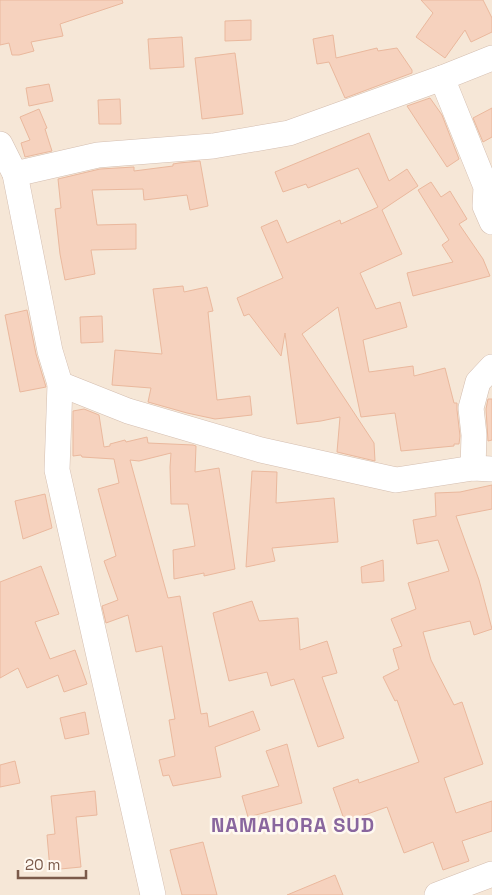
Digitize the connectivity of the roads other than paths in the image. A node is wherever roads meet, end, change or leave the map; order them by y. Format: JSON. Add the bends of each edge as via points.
{"nodes":[{"id":1,"x":492,"y":58,"type":"edge"},
{"id":2,"x":442,"y":78,"type":"junction"},
{"id":3,"x":0,"y":144,"type":"edge"},
{"id":4,"x":15,"y":174,"type":"junction"},
{"id":5,"x":492,"y":222,"type":"edge"},
{"id":6,"x":492,"y":367,"type":"edge"},
{"id":7,"x":60,"y":384,"type":"junction"},
{"id":8,"x":483,"y":469,"type":"edge"},
{"id":9,"x":492,"y":874,"type":"edge"},
{"id":10,"x":153,"y":895,"type":"edge"},
{"id":11,"x":437,"y":895,"type":"edge"}],
"edges":[{"from":1,"to":2,"type":"street"},
{"from":2,"to":4,"type":"street","via":[[289,133],[213,146],[98,155]]},
{"from":2,"to":5,"type":"street","via":[[486,187],[485,206]]},
{"from":3,"to":4,"type":"street"},
{"from":4,"to":7,"type":"street","via":[[50,351]]},
{"from":6,"to":8,"type":"street","via":[[478,382],[471,408]]},
{"from":7,"to":8,"type":"street","via":[[128,411],[252,448],[396,480]]},
{"from":7,"to":10,"type":"street","via":[[57,470]]},
{"from":9,"to":11,"type":"street"}]}
